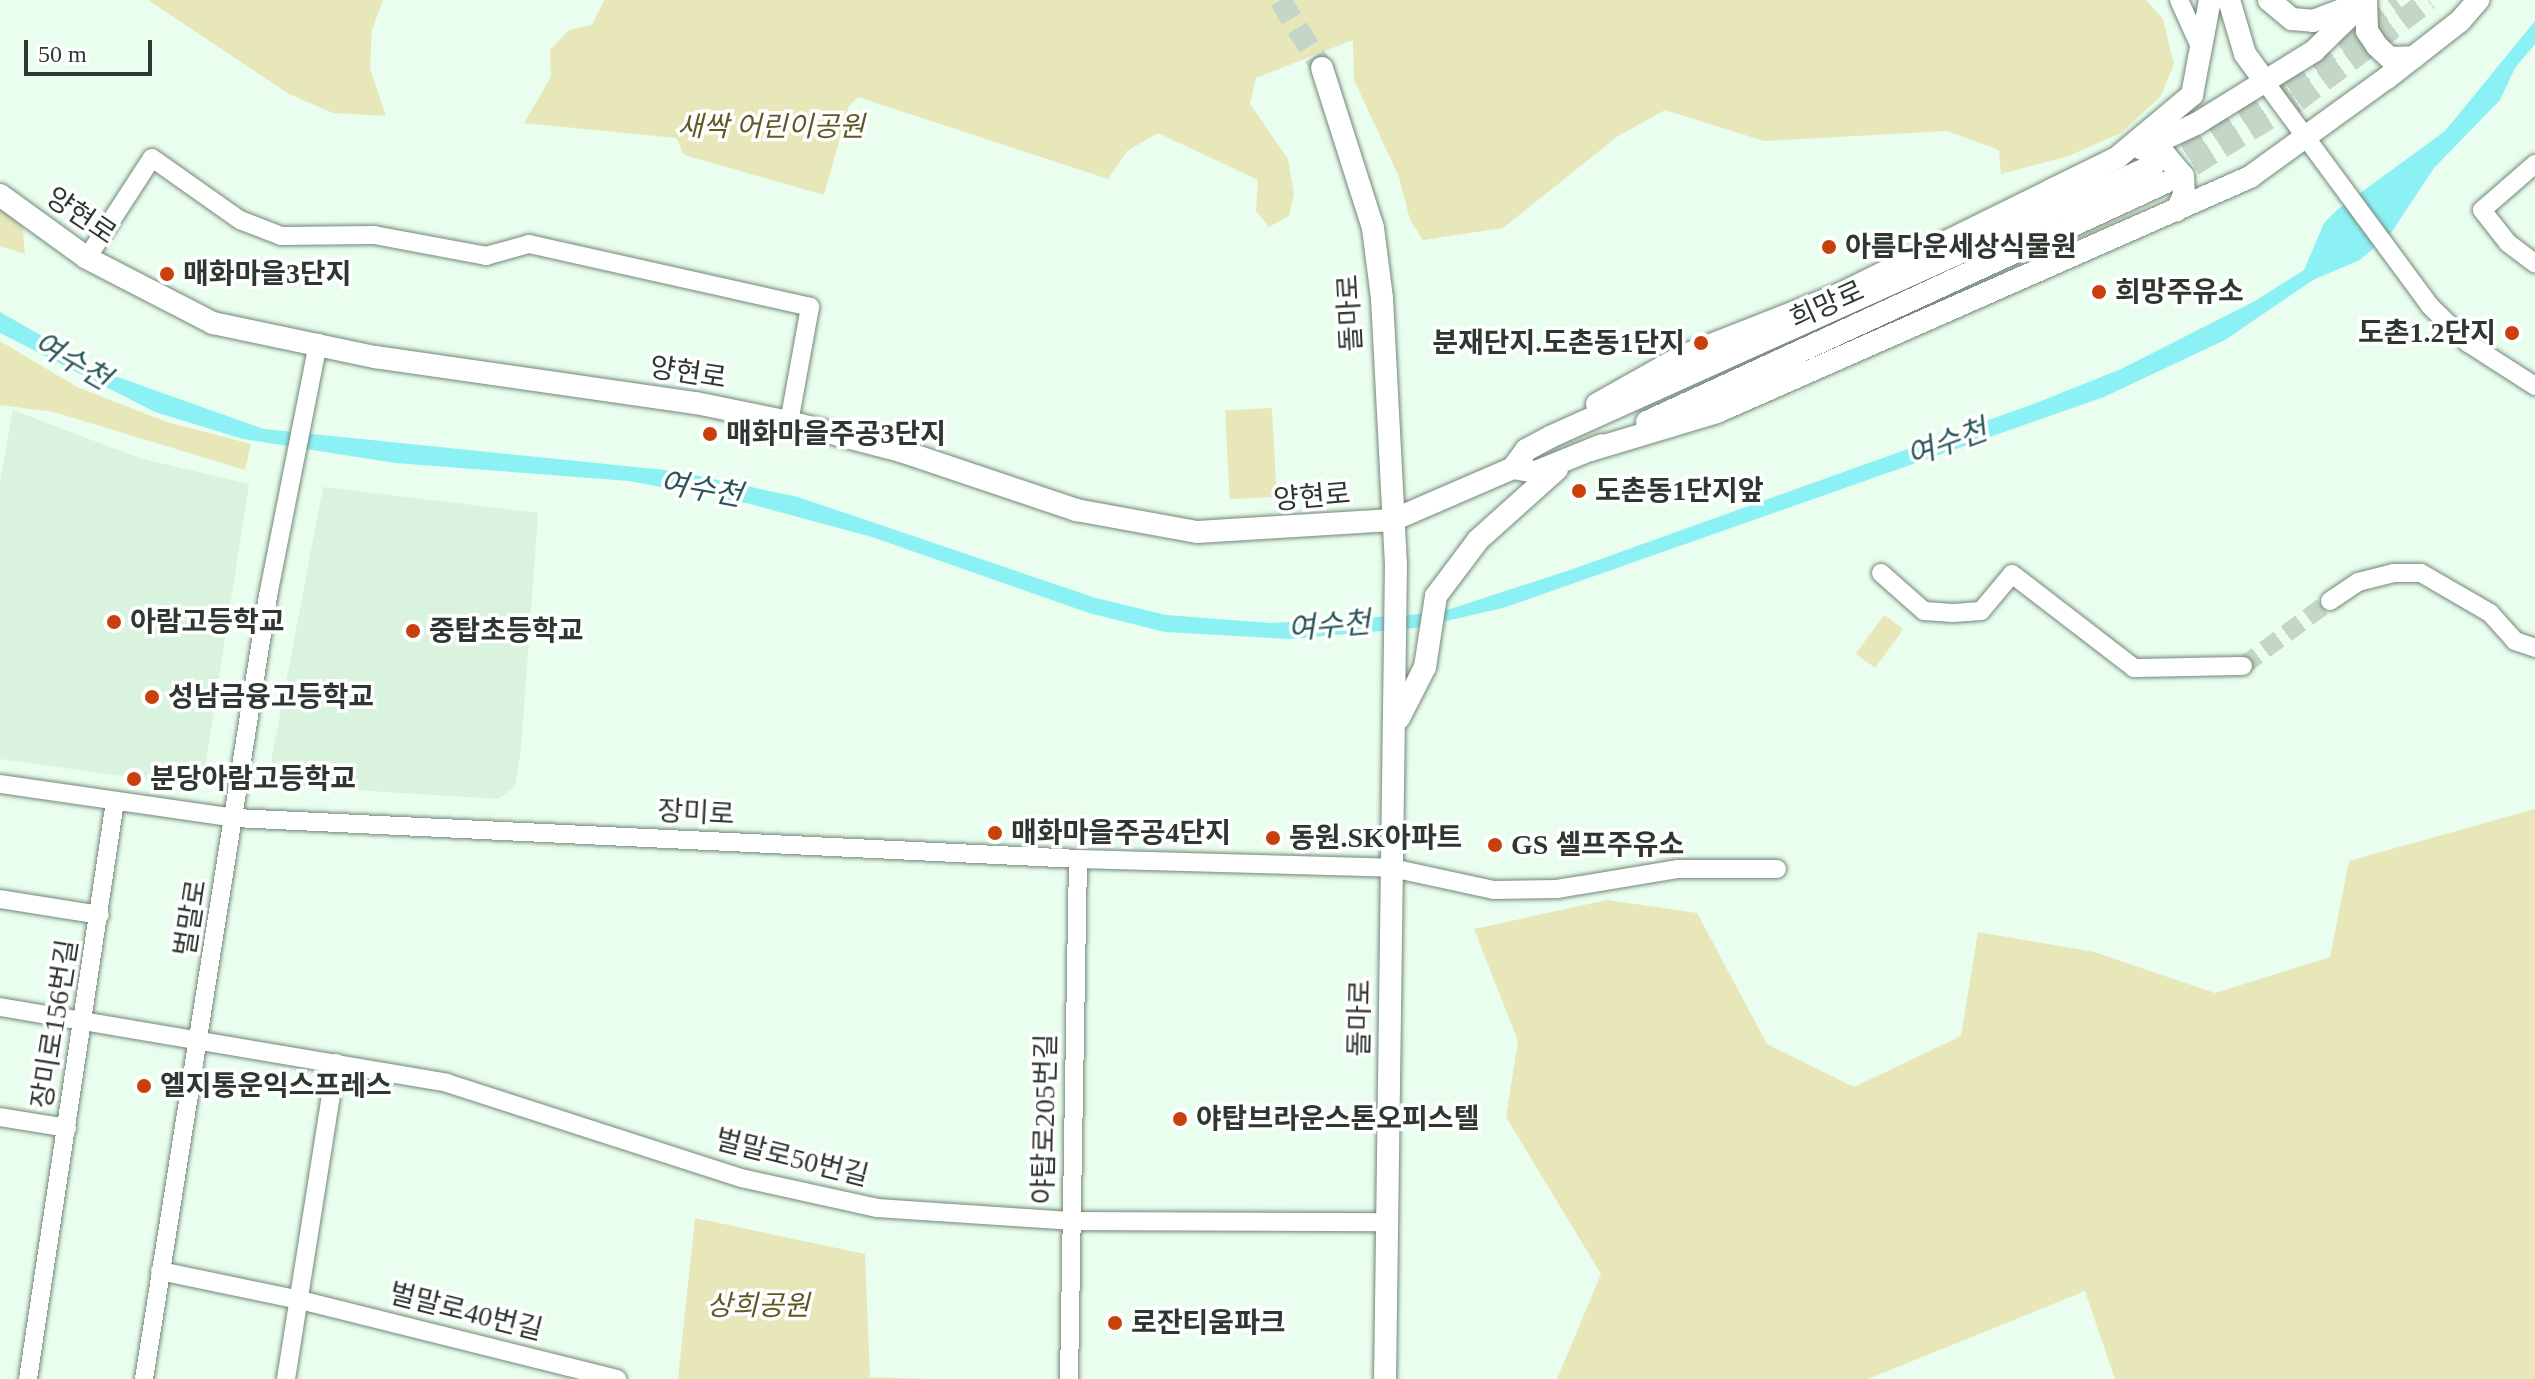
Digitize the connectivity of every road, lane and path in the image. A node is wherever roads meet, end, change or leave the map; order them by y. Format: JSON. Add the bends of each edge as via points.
{"nodes":[{"id":1,"x":2179,"y":0,"type":"edge"},
{"id":2,"x":2210,"y":0,"type":"edge"},
{"id":3,"x":2229,"y":0,"type":"edge"},
{"id":4,"x":2269,"y":0,"type":"edge"},
{"id":5,"x":2359,"y":0,"type":"edge"},
{"id":6,"x":2366,"y":0,"type":"edge"},
{"id":7,"x":2478,"y":0,"type":"edge"},
{"id":8,"x":2202,"y":51,"type":"junction"},
{"id":9,"x":2414,"y":57,"type":"junction"},
{"id":10,"x":1322,"y":68,"type":"tunnel mouth"},
{"id":11,"x":2265,"y":82,"type":"junction"},
{"id":12,"x":2306,"y":140,"type":"junction"},
{"id":13,"x":2535,"y":164,"type":"edge"},
{"id":14,"x":2154,"y":165,"type":"junction"},
{"id":15,"x":2050,"y":191,"type":"junction"},
{"id":16,"x":0,"y":195,"type":"edge"},
{"id":17,"x":2177,"y":210,"type":"junction"},
{"id":18,"x":87,"y":258,"type":"junction"},
{"id":19,"x":2535,"y":263,"type":"edge"},
{"id":20,"x":318,"y":343,"type":"junction"},
{"id":21,"x":2535,"y":386,"type":"edge"},
{"id":22,"x":789,"y":422,"type":"junction"},
{"id":23,"x":1550,"y":437,"type":"junction"},
{"id":24,"x":1591,"y":450,"type":"junction"},
{"id":25,"x":1561,"y":465,"type":"junction"},
{"id":26,"x":1513,"y":468,"type":"junction"},
{"id":27,"x":1393,"y":520,"type":"junction"},
{"id":28,"x":1881,"y":573,"type":"dead end"},
{"id":29,"x":2330,"y":601,"type":"tunnel mouth"},
{"id":30,"x":2535,"y":648,"type":"edge"},
{"id":31,"x":2243,"y":666,"type":"tunnel mouth"},
{"id":32,"x":1396,"y":724,"type":"junction"},
{"id":33,"x":0,"y":784,"type":"edge"},
{"id":34,"x":115,"y":802,"type":"junction"},
{"id":35,"x":235,"y":818,"type":"junction"},
{"id":36,"x":1078,"y":859,"type":"junction"},
{"id":37,"x":1392,"y":868,"type":"junction"},
{"id":38,"x":1777,"y":869,"type":"dead end"},
{"id":39,"x":0,"y":899,"type":"edge"},
{"id":40,"x":100,"y":915,"type":"junction"},
{"id":41,"x":0,"y":1007,"type":"edge"},
{"id":42,"x":84,"y":1020,"type":"junction"},
{"id":43,"x":200,"y":1040,"type":"junction"},
{"id":44,"x":336,"y":1063,"type":"junction"},
{"id":45,"x":0,"y":1117,"type":"edge"},
{"id":46,"x":67,"y":1128,"type":"junction"},
{"id":47,"x":1071,"y":1221,"type":"junction"},
{"id":48,"x":1386,"y":1222,"type":"junction"},
{"id":49,"x":160,"y":1271,"type":"junction"},
{"id":50,"x":300,"y":1300,"type":"junction"},
{"id":51,"x":28,"y":1379,"type":"edge"},
{"id":52,"x":144,"y":1379,"type":"edge"},
{"id":53,"x":286,"y":1379,"type":"edge"},
{"id":54,"x":617,"y":1379,"type":"edge"},
{"id":55,"x":1069,"y":1379,"type":"edge"},
{"id":56,"x":1385,"y":1379,"type":"edge"}],
"edges":[{"from":1,"to":8,"type":"street"},
{"from":2,"to":8,"type":"main road"},
{"from":3,"to":11,"type":"main road","via":[[2245,54]]},
{"from":4,"to":5,"type":"main road","via":[[2292,19],[2313,21]]},
{"from":6,"to":9,"type":"main road","via":[[2367,31],[2377,46],[2390,58]]},
{"from":6,"to":11,"type":"main road","via":[[2314,51]]},
{"from":7,"to":9,"type":"main road"},
{"from":8,"to":15,"type":"main road","via":[[2192,95],[2118,157]]},
{"from":9,"to":12,"type":"main road"},
{"from":10,"to":27,"type":"main road","name":"돌마로","via":[[1373,228],[1382,298]]},
{"from":11,"to":12,"type":"street"},
{"from":11,"to":14,"type":"main road"},
{"from":12,"to":17,"type":"main road","via":[[2250,177]]},
{"from":12,"to":21,"type":"street","via":[[2398,263],[2468,343]]},
{"from":13,"to":19,"type":"street","via":[[2482,210],[2508,243]]},
{"from":14,"to":15,"type":"main road"},
{"from":14,"to":17,"type":"main road","via":[[2166,156],[2183,176],[2184,195]]},
{"from":14,"to":23,"type":"main road","name":"희망로"},
{"from":14,"to":24,"type":"main road","name":"희망로"},
{"from":15,"to":23,"type":"main road","via":[[1838,295],[1683,356],[1605,398]]},
{"from":16,"to":18,"type":"main road","name":"양현로"},
{"from":17,"to":24,"type":"main road","via":[[1717,412]]},
{"from":18,"to":20,"type":"main road","name":"양현로","via":[[213,323]]},
{"from":18,"to":22,"type":"street","via":[[152,158],[240,220],[281,236],[374,235],[486,256],[529,244],[810,307]]},
{"from":20,"to":22,"type":"main road","name":"양현로","via":[[375,357],[696,403]]},
{"from":20,"to":35,"type":"street","name":"벌말로","via":[[268,596]]},
{"from":22,"to":27,"type":"main road","name":"양현로","via":[[901,451],[1076,510],[1197,532]]},
{"from":23,"to":26,"type":"main road","name":"희망로","via":[[1526,450]]},
{"from":24,"to":25,"type":"main road","name":"희망로"},
{"from":25,"to":26,"type":"main road","name":"희망로","via":[[1536,472]]},
{"from":25,"to":32,"type":"main road","via":[[1478,540],[1436,596],[1425,667]]},
{"from":26,"to":27,"type":"main road","name":"희망로"},
{"from":27,"to":32,"type":"main road","name":"돌마로"},
{"from":28,"to":31,"type":"street","via":[[1924,611],[1953,613],[1981,611],[2012,574],[2134,668]]},
{"from":29,"to":30,"type":"street","via":[[2358,582],[2421,573],[2490,613],[2515,641]]},
{"from":32,"to":37,"type":"main road","name":"돌마로"},
{"from":33,"to":34,"type":"street","name":"장미로"},
{"from":34,"to":35,"type":"street","name":"장미로"},
{"from":34,"to":40,"type":"street","name":"장미로156번길"},
{"from":35,"to":36,"type":"street","name":"장미로"},
{"from":35,"to":43,"type":"street","name":"벌말로"},
{"from":36,"to":37,"type":"street","name":"장미로"},
{"from":36,"to":47,"type":"street","name":"야탑로205번길"},
{"from":37,"to":38,"type":"street","name":"장미로","via":[[1494,890],[1557,889],[1678,869]]},
{"from":37,"to":48,"type":"main road","name":"돌마로"},
{"from":39,"to":40,"type":"street"},
{"from":40,"to":42,"type":"street","name":"장미로156번길"},
{"from":41,"to":42,"type":"street","name":"벌말로50번길"},
{"from":42,"to":43,"type":"street","name":"벌말로50번길"},
{"from":42,"to":46,"type":"street","name":"장미로156번길"},
{"from":43,"to":44,"type":"street","name":"벌말로50번길"},
{"from":43,"to":49,"type":"street","name":"벌말로"},
{"from":44,"to":47,"type":"street","name":"벌말로50번길","via":[[447,1083],[741,1178],[877,1208]]},
{"from":44,"to":50,"type":"street"},
{"from":45,"to":46,"type":"street"},
{"from":46,"to":51,"type":"street","name":"장미로156번길"},
{"from":47,"to":48,"type":"street","name":"벌말로50번길"},
{"from":47,"to":55,"type":"street","name":"야탑로205번길"},
{"from":48,"to":56,"type":"main road","name":"돌마로"},
{"from":49,"to":50,"type":"street","name":"벌말로40번길"},
{"from":49,"to":52,"type":"street","name":"벌말로"},
{"from":50,"to":53,"type":"street"},
{"from":50,"to":54,"type":"street","name":"벌말로40번길"}]}
